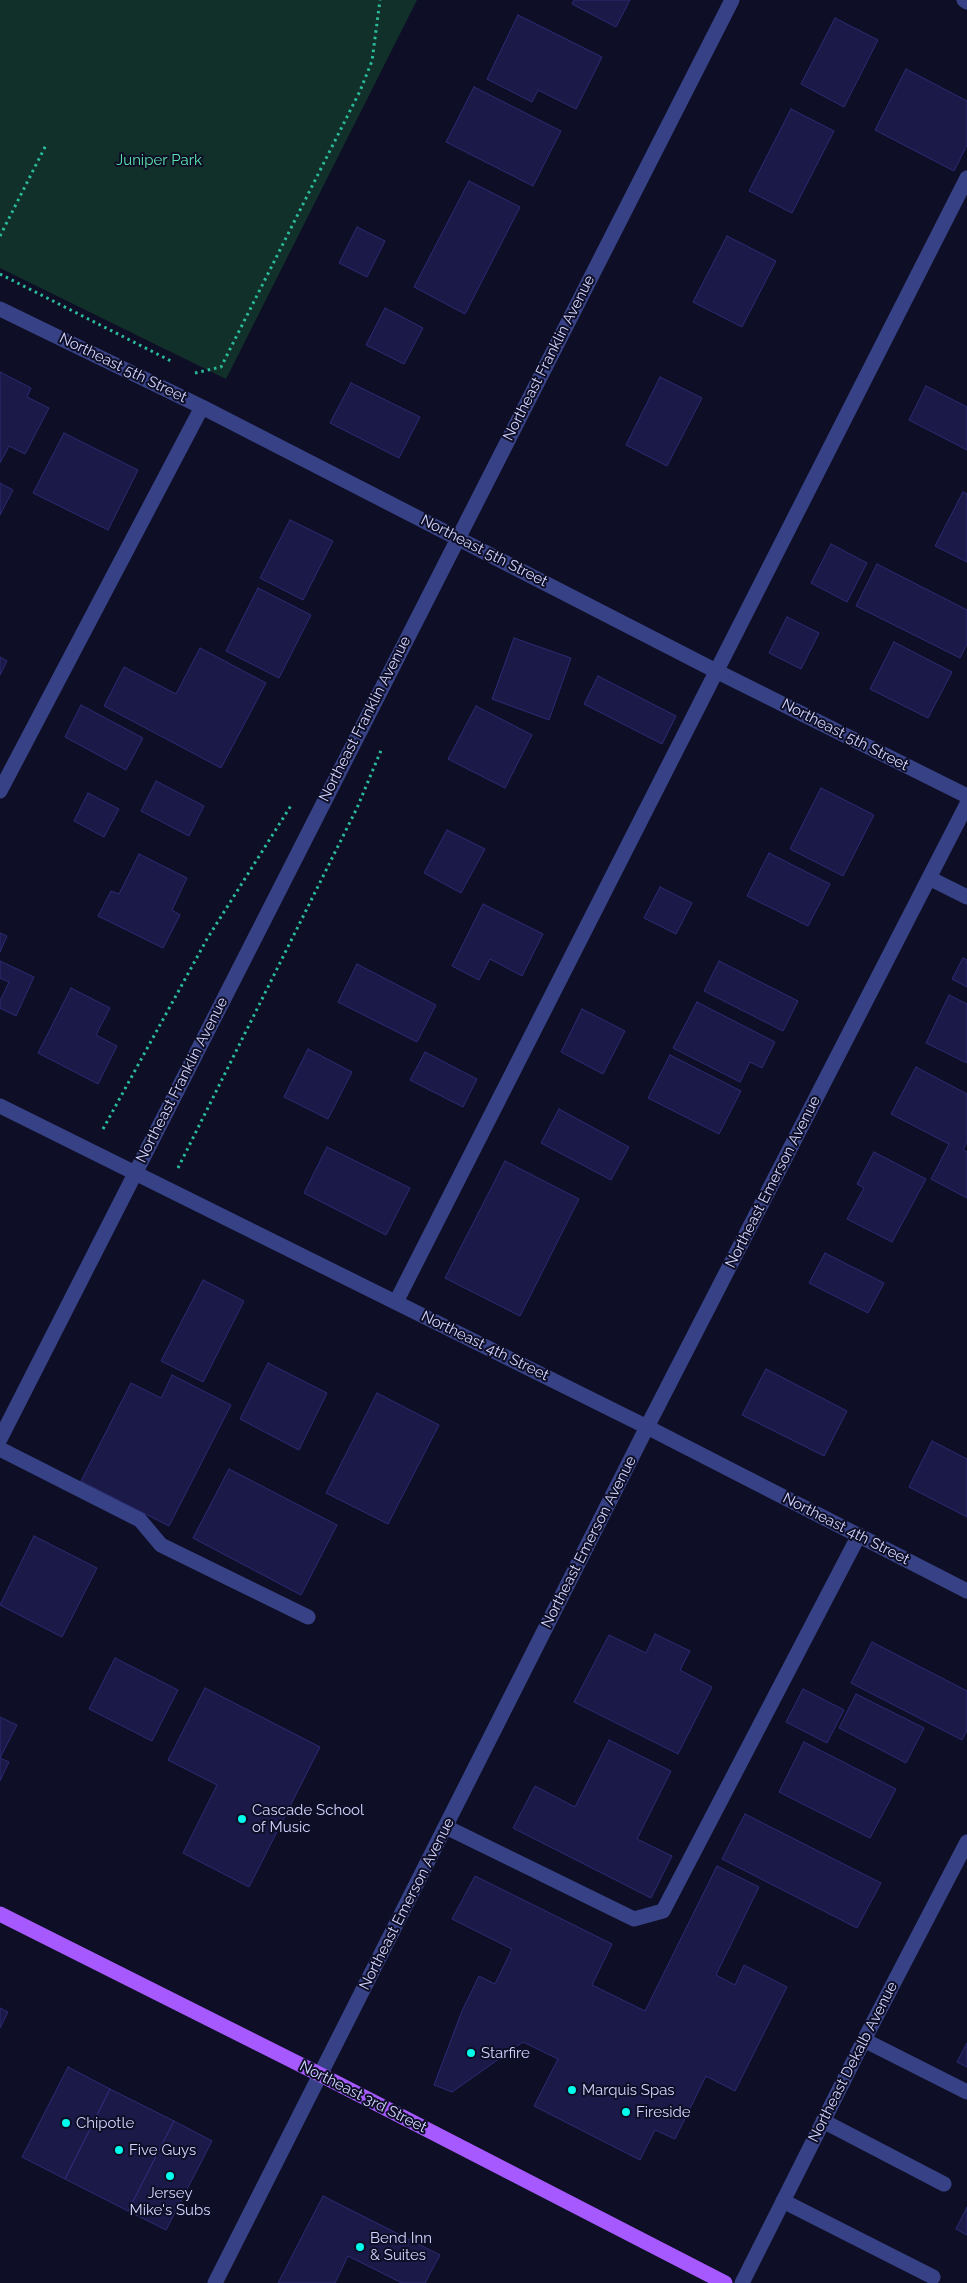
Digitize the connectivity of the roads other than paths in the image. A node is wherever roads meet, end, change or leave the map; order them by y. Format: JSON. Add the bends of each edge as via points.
{"nodes":[{"id":1,"x":732,"y":0,"type":"edge"},
{"id":2,"x":964,"y":0,"type":"edge"},
{"id":3,"x":967,"y":2,"type":"edge"},
{"id":4,"x":967,"y":178,"type":"edge"},
{"id":5,"x":0,"y":309,"type":"edge"},
{"id":6,"x":202,"y":407,"type":"junction"},
{"id":7,"x":458,"y":537,"type":"junction"},
{"id":8,"x":718,"y":672,"type":"junction"},
{"id":9,"x":0,"y":791,"type":"edge"},
{"id":10,"x":967,"y":796,"type":"edge"},
{"id":11,"x":967,"y":804,"type":"edge"},
{"id":12,"x":930,"y":878,"type":"junction"},
{"id":13,"x":967,"y":897,"type":"edge"},
{"id":14,"x":0,"y":1106,"type":"edge"},
{"id":15,"x":135,"y":1172,"type":"junction"},
{"id":16,"x":396,"y":1302,"type":"junction"},
{"id":17,"x":647,"y":1427,"type":"junction"},
{"id":18,"x":0,"y":1439,"type":"edge"},
{"id":19,"x":0,"y":1449,"type":"edge"},
{"id":20,"x":859,"y":1535,"type":"junction"},
{"id":21,"x":967,"y":1591,"type":"edge"},
{"id":22,"x":308,"y":1617,"type":"dead end"},
{"id":23,"x":446,"y":1827,"type":"junction"},
{"id":24,"x":967,"y":1842,"type":"edge"},
{"id":25,"x":0,"y":1914,"type":"edge"},
{"id":26,"x":864,"y":2040,"type":"junction"},
{"id":27,"x":321,"y":2075,"type":"junction"},
{"id":28,"x":967,"y":2092,"type":"edge"},
{"id":29,"x":823,"y":2121,"type":"junction"},
{"id":30,"x":944,"y":2184,"type":"dead end"},
{"id":31,"x":783,"y":2201,"type":"junction"},
{"id":32,"x":934,"y":2277,"type":"dead end"},
{"id":33,"x":215,"y":2283,"type":"edge"},
{"id":34,"x":725,"y":2283,"type":"edge"},
{"id":35,"x":742,"y":2283,"type":"edge"}],
"edges":[{"from":1,"to":7,"type":"street","name":"Northeast Franklin Avenue"},
{"from":2,"to":3,"type":"street"},
{"from":4,"to":8,"type":"street"},
{"from":5,"to":6,"type":"street","name":"Northeast 5th Street"},
{"from":6,"to":7,"type":"street","name":"Northeast 5th Street"},
{"from":6,"to":9,"type":"street"},
{"from":7,"to":8,"type":"street","name":"Northeast 5th Street"},
{"from":7,"to":15,"type":"street","name":"Northeast Franklin Avenue"},
{"from":8,"to":10,"type":"street","name":"Northeast 5th Street"},
{"from":8,"to":16,"type":"street"},
{"from":11,"to":12,"type":"street","name":"Northeast Emerson Avenue"},
{"from":12,"to":13,"type":"street"},
{"from":12,"to":17,"type":"street","name":"Northeast Emerson Avenue"},
{"from":14,"to":15,"type":"street","name":"Northeast 4th Street"},
{"from":15,"to":16,"type":"street","name":"Northeast 4th Street"},
{"from":15,"to":18,"type":"street","name":"Northeast Franklin Avenue"},
{"from":16,"to":17,"type":"street","name":"Northeast 4th Street"},
{"from":17,"to":20,"type":"street","name":"Northeast 4th Street"},
{"from":17,"to":23,"type":"street","name":"Northeast Emerson Avenue"},
{"from":19,"to":22,"type":"street","via":[[140,1520],[161,1546]]},
{"from":20,"to":21,"type":"street","name":"Northeast 4th Street"},
{"from":20,"to":23,"type":"street","via":[[663,1911],[634,1920]]},
{"from":23,"to":27,"type":"street","name":"Northeast Emerson Avenue"},
{"from":24,"to":26,"type":"street","name":"Northeast Dekalb Avenue"},
{"from":25,"to":27,"type":"main road","name":"Northeast 3rd Street"},
{"from":26,"to":28,"type":"street"},
{"from":26,"to":29,"type":"street","name":"Northeast Dekalb Avenue"},
{"from":27,"to":33,"type":"street","name":"Northeast Emerson Avenue"},
{"from":27,"to":34,"type":"main road","name":"Northeast 3rd Street"},
{"from":29,"to":30,"type":"street"},
{"from":29,"to":31,"type":"street","name":"Northeast Dekalb Avenue"},
{"from":31,"to":32,"type":"street"},
{"from":31,"to":35,"type":"street","name":"Northeast Dekalb Avenue"}]}
